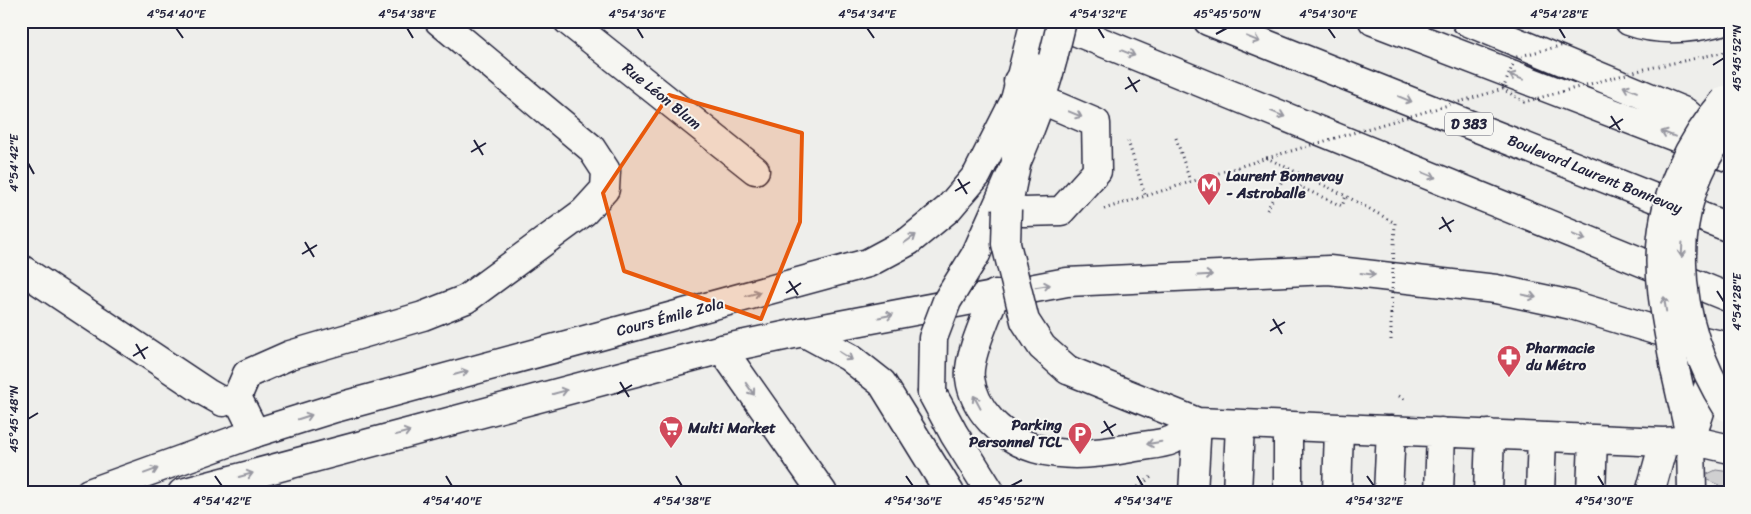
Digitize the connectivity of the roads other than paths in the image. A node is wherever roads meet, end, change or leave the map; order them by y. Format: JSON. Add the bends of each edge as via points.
{"nodes":[{"id":1,"x":439,"y":21,"type":"edge"},
{"id":2,"x":568,"y":21,"type":"edge"},
{"id":3,"x":1035,"y":21,"type":"edge"},
{"id":4,"x":1050,"y":21,"type":"edge"},
{"id":5,"x":1062,"y":21,"type":"edge"},
{"id":6,"x":1208,"y":21,"type":"edge"},
{"id":7,"x":1373,"y":21,"type":"edge"},
{"id":8,"x":1466,"y":21,"type":"edge"},
{"id":9,"x":1629,"y":21,"type":"edge"},
{"id":10,"x":1722,"y":21,"type":"edge"},
{"id":11,"x":1016,"y":91,"type":"junction"},
{"id":12,"x":1042,"y":100,"type":"junction"},
{"id":13,"x":1728,"y":107,"type":"edge"},
{"id":14,"x":1730,"y":151,"type":"edge"},
{"id":15,"x":1730,"y":158,"type":"edge"},
{"id":16,"x":1016,"y":165,"type":"junction"},
{"id":17,"x":755,"y":170,"type":"dead end"},
{"id":18,"x":1007,"y":209,"type":"junction"},
{"id":19,"x":1730,"y":228,"type":"edge"},
{"id":20,"x":21,"y":269,"type":"edge"},
{"id":21,"x":996,"y":294,"type":"junction"},
{"id":22,"x":1730,"y":298,"type":"edge"},
{"id":23,"x":1655,"y":330,"type":"junction"},
{"id":24,"x":803,"y":332,"type":"junction"},
{"id":25,"x":1730,"y":347,"type":"edge"},
{"id":26,"x":722,"y":349,"type":"junction"},
{"id":27,"x":1720,"y":374,"type":"edge"},
{"id":28,"x":237,"y":397,"type":"junction"},
{"id":29,"x":1728,"y":408,"type":"edge"},
{"id":30,"x":1197,"y":422,"type":"junction"},
{"id":31,"x":1240,"y":424,"type":"junction"},
{"id":32,"x":1288,"y":426,"type":"junction"},
{"id":33,"x":1339,"y":428,"type":"junction"},
{"id":34,"x":1392,"y":430,"type":"junction"},
{"id":35,"x":1441,"y":432,"type":"junction"},
{"id":36,"x":255,"y":433,"type":"junction"},
{"id":37,"x":1490,"y":434,"type":"junction"},
{"id":38,"x":1542,"y":438,"type":"junction"},
{"id":39,"x":1593,"y":439,"type":"junction"},
{"id":40,"x":1677,"y":441,"type":"junction"},
{"id":41,"x":1730,"y":449,"type":"edge"},
{"id":42,"x":89,"y":493,"type":"edge"},
{"id":43,"x":182,"y":493,"type":"edge"},
{"id":44,"x":823,"y":493,"type":"edge"},
{"id":45,"x":950,"y":493,"type":"edge"},
{"id":46,"x":991,"y":493,"type":"edge"},
{"id":47,"x":1193,"y":493,"type":"edge"},
{"id":48,"x":1237,"y":493,"type":"edge"},
{"id":49,"x":1288,"y":493,"type":"edge"},
{"id":50,"x":1337,"y":493,"type":"edge"},
{"id":51,"x":1388,"y":493,"type":"edge"},
{"id":52,"x":1439,"y":493,"type":"edge"},
{"id":53,"x":1488,"y":493,"type":"edge"},
{"id":54,"x":1540,"y":493,"type":"edge"},
{"id":55,"x":1591,"y":493,"type":"edge"},
{"id":56,"x":1650,"y":493,"type":"edge"},
{"id":57,"x":1692,"y":493,"type":"edge"}],
"edges":[{"from":1,"to":28,"type":"main road","via":[[591,148],[606,171],[606,189],[584,212],[466,299],[423,316],[290,355],[247,374]]},
{"from":2,"to":17,"type":"main road","name":"Rue Léon Blum"},
{"from":3,"to":11,"type":"main road"},
{"from":4,"to":22,"type":"main road","one_way":true},
{"from":5,"to":12,"type":"main road","bridge":true},
{"from":6,"to":19,"type":"main road","name":"Boulevard Laurent Bonnevay","number":"D 383","one_way":true},
{"from":15,"to":7,"type":"main road","one_way":true},
{"from":14,"to":8,"type":"main road","one_way":true,"via":[[1685,112]]},
{"from":9,"to":10,"type":"main road","via":[[1640,25],[1693,29]]},
{"from":11,"to":12,"type":"main road"},
{"from":11,"to":16,"type":"main road"},
{"from":36,"to":11,"type":"main road","name":"Cours Émile Zola","one_way":true,"via":[[335,408],[868,263],[909,241],[948,209],[977,175]]},
{"from":12,"to":16,"type":"main road"},
{"from":12,"to":18,"type":"main road","one_way":true,"via":[[1096,123],[1097,170],[1061,211]]},
{"from":13,"to":27,"type":"main road","one_way":true,"bridge":true,"via":[[1694,188],[1684,223],[1682,253],[1682,284],[1697,349]]},
{"from":40,"to":13,"type":"main road","one_way":true,"bridge":true,"via":[[1675,369],[1660,249],[1665,217],[1684,161],[1699,134]]},
{"from":16,"to":18,"type":"main road"},
{"from":16,"to":46,"type":"main road","bridge":true,"via":[[976,254],[947,301],[933,338],[932,393]]},
{"from":18,"to":30,"type":"main road","bridge":true,"via":[[1006,244],[1025,321],[1042,347],[1068,370]]},
{"from":20,"to":28,"type":"main road","via":[[207,393],[223,402]]},
{"from":21,"to":23,"type":"main road","one_way":true,"via":[[1067,282],[1329,270],[1496,289],[1572,305]]},
{"from":24,"to":21,"type":"main road","one_way":true},
{"from":30,"to":21,"type":"main road","one_way":true,"via":[[1171,440],[1102,453],[1056,454],[1009,438],[982,411],[973,395],[969,376],[975,347]]},
{"from":23,"to":25,"type":"main road"},
{"from":23,"to":27,"type":"main road","via":[[1709,360]]},
{"from":24,"to":26,"type":"main road"},
{"from":24,"to":45,"type":"main road","one_way":true,"via":[[849,357],[882,383]]},
{"from":43,"to":26,"type":"main road","one_way":true},
{"from":26,"to":44,"type":"main road","one_way":true},
{"from":27,"to":29,"type":"main road","bridge":true},
{"from":27,"to":40,"type":"main road"},
{"from":28,"to":36,"type":"main road"},
{"from":30,"to":31,"type":"main road"},
{"from":30,"to":47,"type":"main road"},
{"from":31,"to":32,"type":"main road"},
{"from":31,"to":48,"type":"main road"},
{"from":32,"to":33,"type":"main road"},
{"from":32,"to":49,"type":"main road"},
{"from":33,"to":34,"type":"main road"},
{"from":33,"to":50,"type":"main road"},
{"from":34,"to":35,"type":"main road"},
{"from":34,"to":51,"type":"main road"},
{"from":35,"to":37,"type":"main road"},
{"from":35,"to":52,"type":"main road"},
{"from":42,"to":36,"type":"main road","name":"Cours Émile Zola","one_way":true},
{"from":37,"to":38,"type":"main road"},
{"from":37,"to":53,"type":"main road"},
{"from":38,"to":39,"type":"main road"},
{"from":38,"to":54,"type":"main road"},
{"from":39,"to":40,"type":"main road"},
{"from":39,"to":55,"type":"main road"},
{"from":40,"to":41,"type":"main road"},
{"from":40,"to":56,"type":"main road"},
{"from":40,"to":57,"type":"main road"}]}
